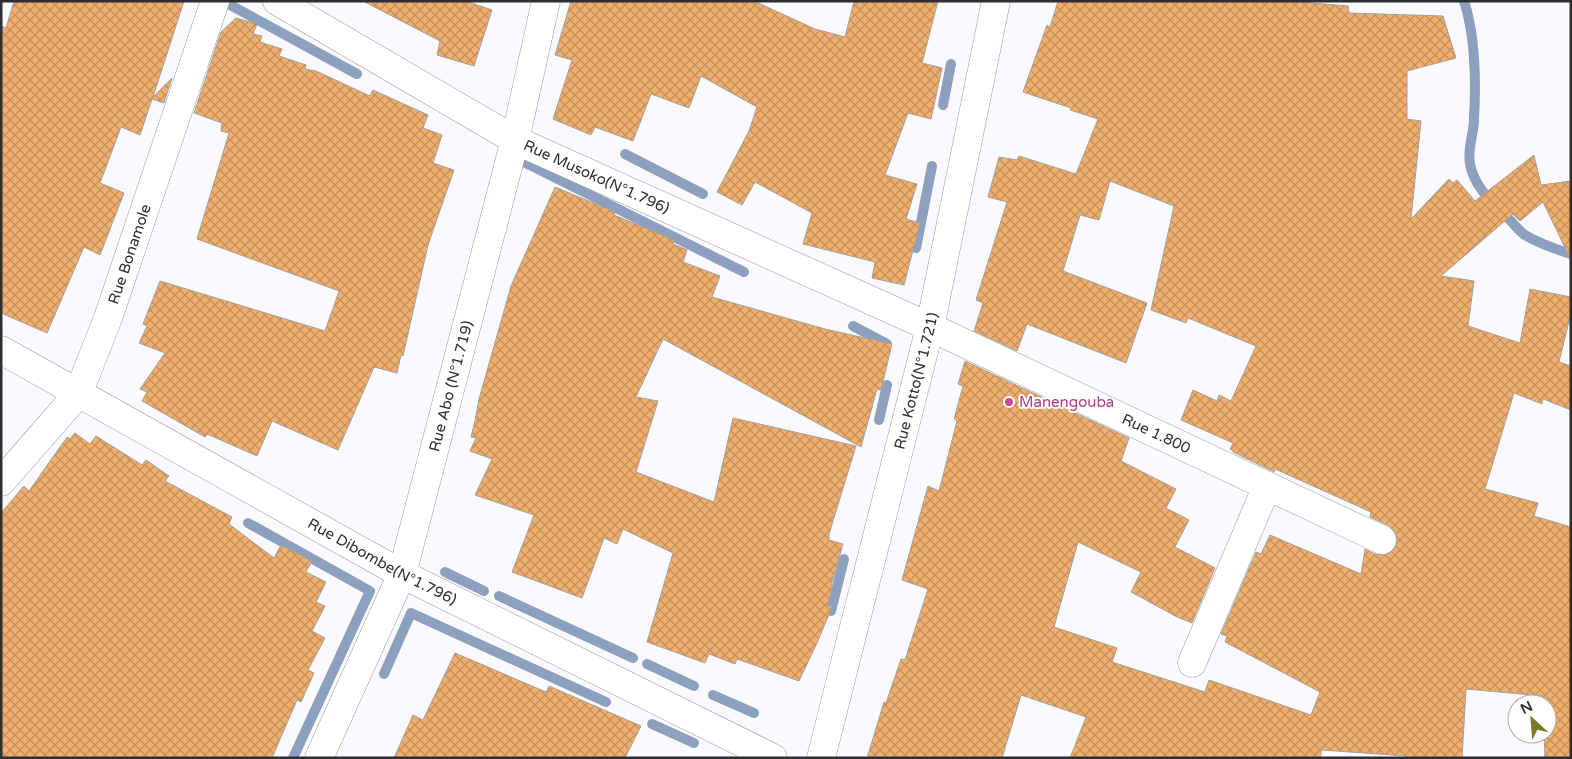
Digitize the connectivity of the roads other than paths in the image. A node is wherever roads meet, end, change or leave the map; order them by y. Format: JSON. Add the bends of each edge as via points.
{"nodes":[{"id":1,"x":215,"y":1,"type":"edge"},
{"id":2,"x":277,"y":1,"type":"edge"},
{"id":3,"x":546,"y":1,"type":"edge"},
{"id":4,"x":996,"y":1,"type":"edge"},
{"id":5,"x":515,"y":140,"type":"junction"},
{"id":6,"x":930,"y":327,"type":"junction"},
{"id":7,"x":1,"y":350,"type":"edge"},
{"id":8,"x":78,"y":394,"type":"junction"},
{"id":9,"x":1,"y":482,"type":"edge"},
{"id":10,"x":1267,"y":486,"type":"junction"},
{"id":11,"x":1382,"y":540,"type":"dead end"},
{"id":12,"x":402,"y":574,"type":"junction"},
{"id":13,"x":1192,"y":663,"type":"dead end"},
{"id":14,"x":319,"y":758,"type":"edge"},
{"id":15,"x":773,"y":758,"type":"edge"},
{"id":16,"x":822,"y":758,"type":"edge"}],
"edges":[{"from":1,"to":8,"type":"street","name":"Rue Bonamole","via":[[108,318]]},
{"from":2,"to":5,"type":"street","name":"Rue Musoko(N°1.796)"},
{"from":3,"to":5,"type":"street","name":"Rue Abo (N°1.719)"},
{"from":4,"to":6,"type":"street","name":"Rue Kotto(N°1.721)"},
{"from":5,"to":6,"type":"street","name":"Rue Musoko(N°1.796)"},
{"from":5,"to":12,"type":"street","name":"Rue Abo (N°1.719)"},
{"from":6,"to":10,"type":"street","name":"Rue 1.800"},
{"from":6,"to":16,"type":"street","name":"Rue Kotto(N°1.721)"},
{"from":7,"to":8,"type":"street","name":"Rue Dibombe(N°1.796)"},
{"from":8,"to":9,"type":"street","name":"Rue Bonamole"},
{"from":8,"to":12,"type":"street","name":"Rue Dibombe(N°1.796)"},
{"from":10,"to":11,"type":"street","name":"Rue 1.800"},
{"from":10,"to":13,"type":"street"},
{"from":12,"to":14,"type":"street","name":"Rue Abo (N°1.719)"},
{"from":12,"to":15,"type":"street","name":"Rue Dibombe(N°1.796)"}]}
